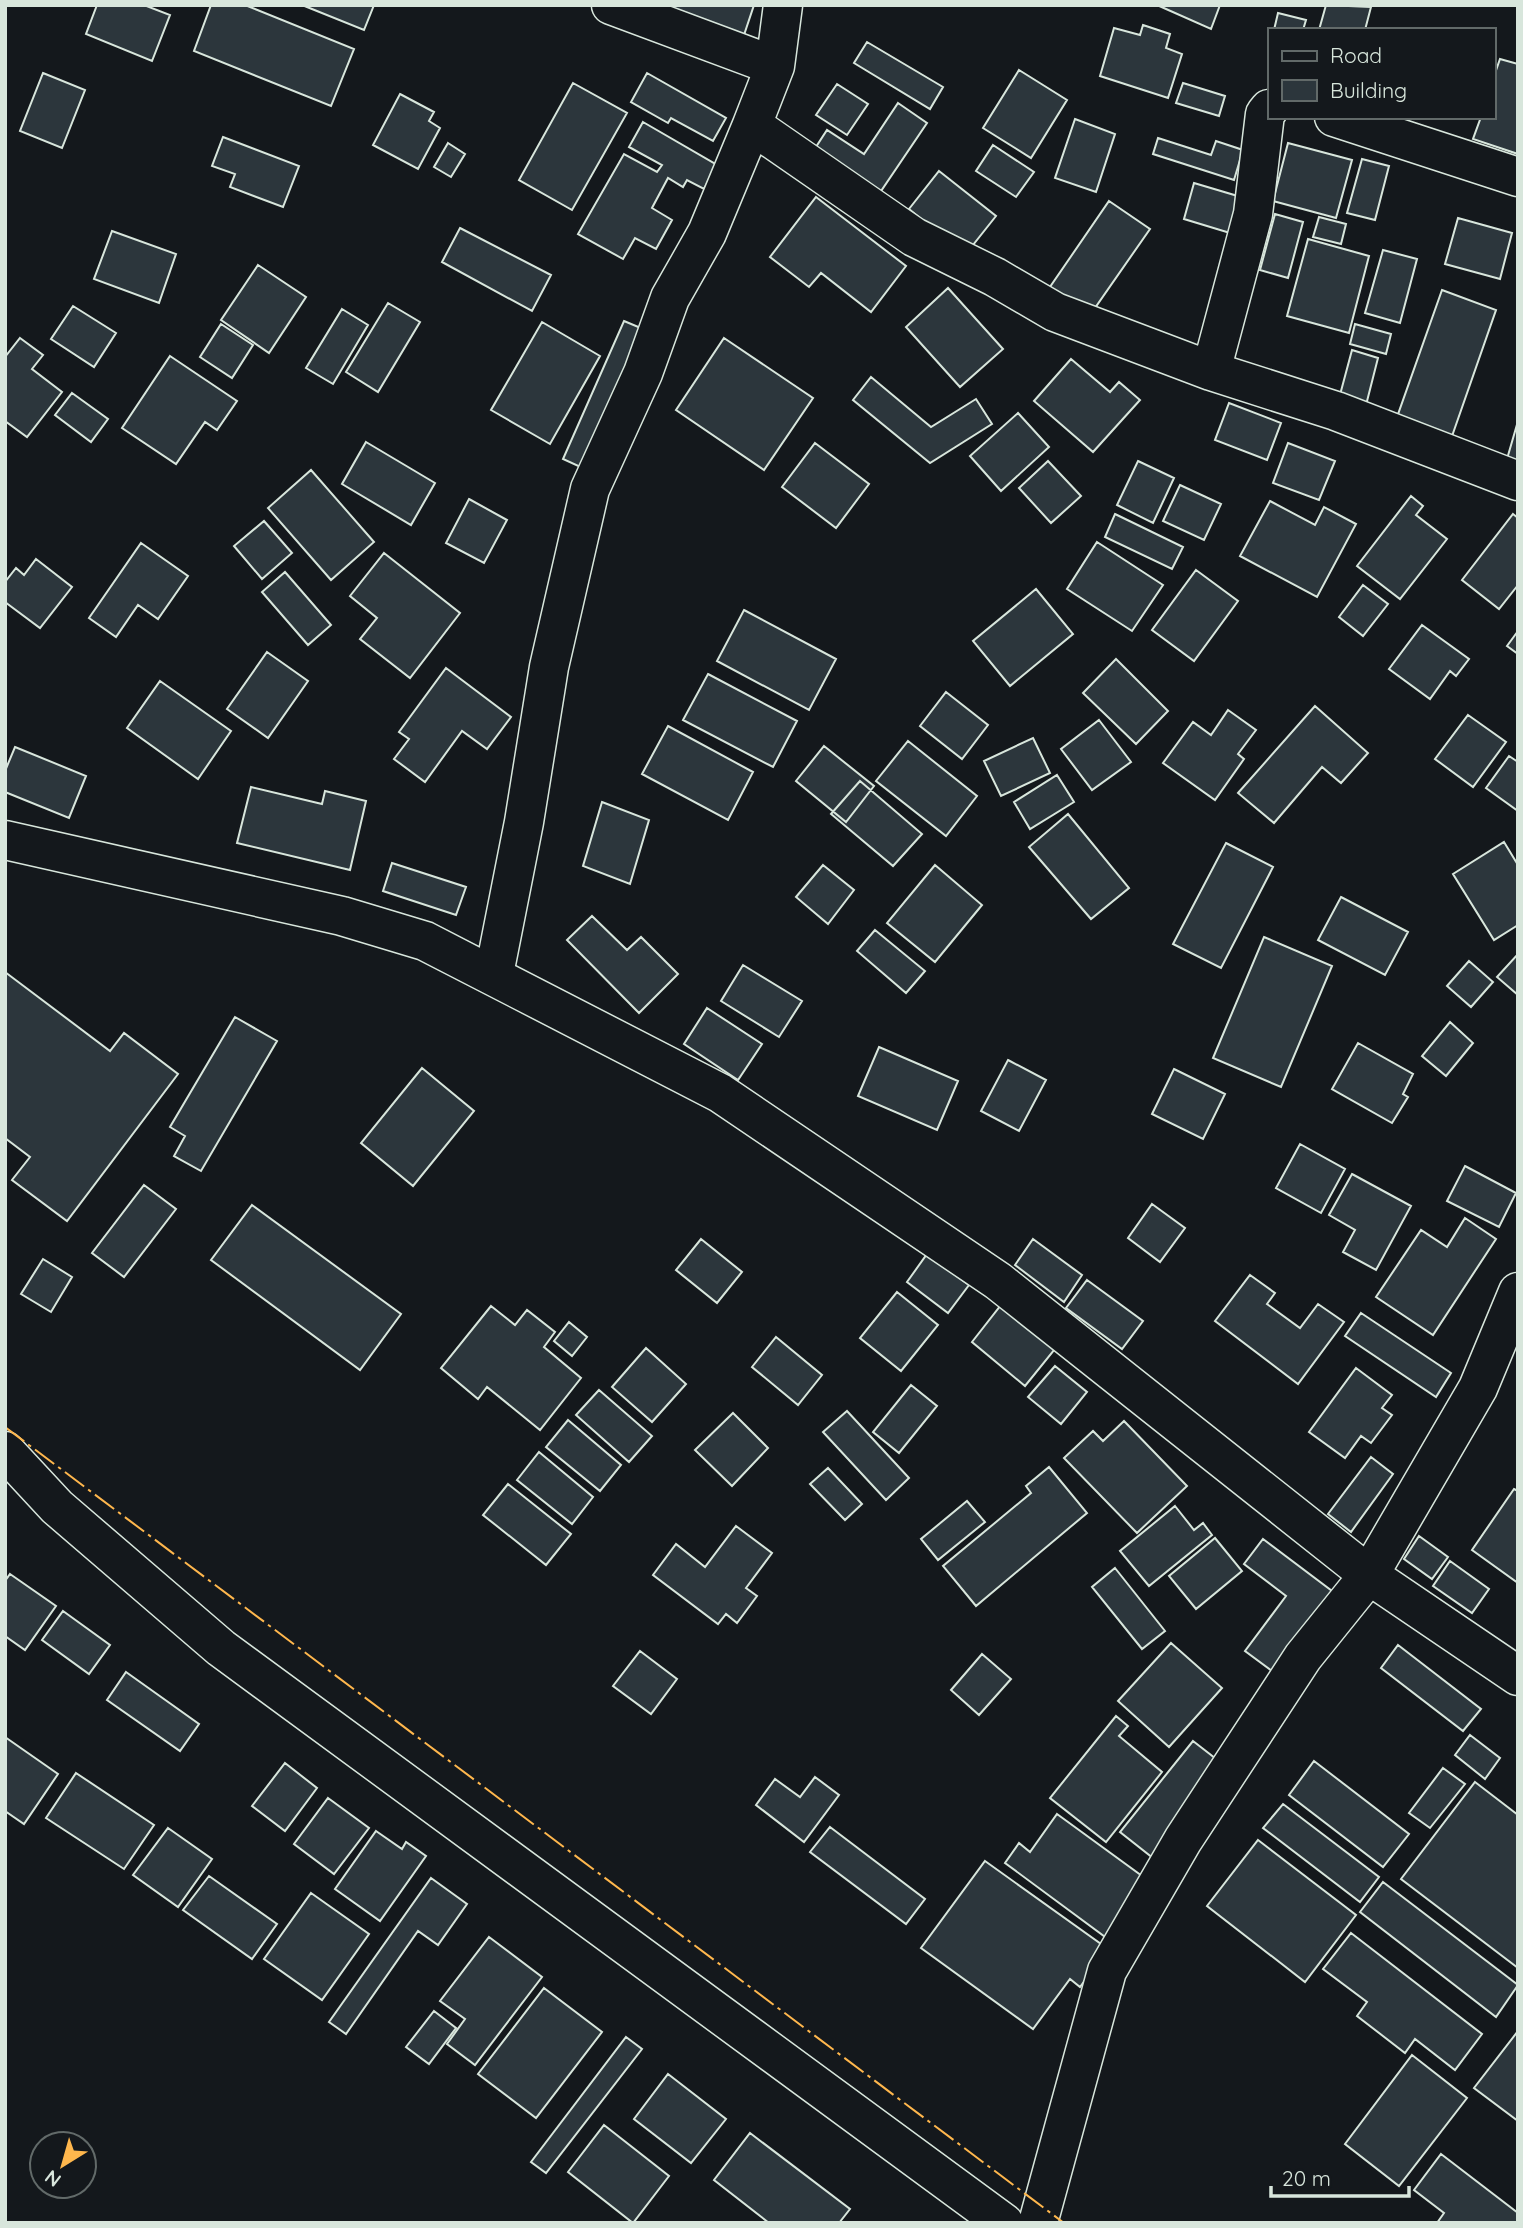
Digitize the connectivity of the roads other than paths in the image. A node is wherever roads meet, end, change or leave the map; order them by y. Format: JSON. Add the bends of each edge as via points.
{"nodes":[{"id":1,"x":611,"y":5,"type":"edge"},
{"id":2,"x":783,"y":5,"type":"edge"},
{"id":3,"x":775,"y":66,"type":"junction"},
{"id":4,"x":1268,"y":110,"type":"edge"},
{"id":5,"x":1340,"y":119,"type":"edge"},
{"id":6,"x":752,"y":125,"type":"junction"},
{"id":7,"x":1518,"y":177,"type":"edge"},
{"id":8,"x":1211,"y":371,"type":"junction"},
{"id":9,"x":1518,"y":481,"type":"edge"},
{"id":10,"x":5,"y":840,"type":"edge"},
{"id":11,"x":494,"y":975,"type":"junction"},
{"id":12,"x":1518,"y":1292,"type":"edge"},
{"id":13,"x":5,"y":1451,"type":"edge"},
{"id":14,"x":1369,"y":1575,"type":"junction"},
{"id":15,"x":1518,"y":1676,"type":"edge"},
{"id":16,"x":1004,"y":2223,"type":"edge"},
{"id":17,"x":1038,"y":2223,"type":"edge"}],
"edges":[{"from":1,"to":3,"type":"street"},
{"from":2,"to":3,"type":"street"},
{"from":3,"to":6,"type":"street"},
{"from":4,"to":8,"type":"street","via":[[1253,214]]},
{"from":5,"to":7,"type":"street"},
{"from":6,"to":8,"type":"street","via":[[914,237],[1055,312]]},
{"from":6,"to":11,"type":"street","via":[[707,233],[670,298],[643,373],[590,489],[549,667]]},
{"from":8,"to":9,"type":"street","via":[[1336,411]]},
{"from":10,"to":11,"type":"street","via":[[342,916],[425,941]]},
{"from":11,"to":14,"type":"street","via":[[720,1093],[998,1281]]},
{"from":12,"to":14,"type":"street","via":[[1478,1388]]},
{"from":13,"to":16,"type":"street","via":[[57,1507],[221,1648]]},
{"from":14,"to":15,"type":"street"},
{"from":14,"to":17,"type":"street","via":[[1296,1668],[1183,1840],[1107,1971]]}]}
